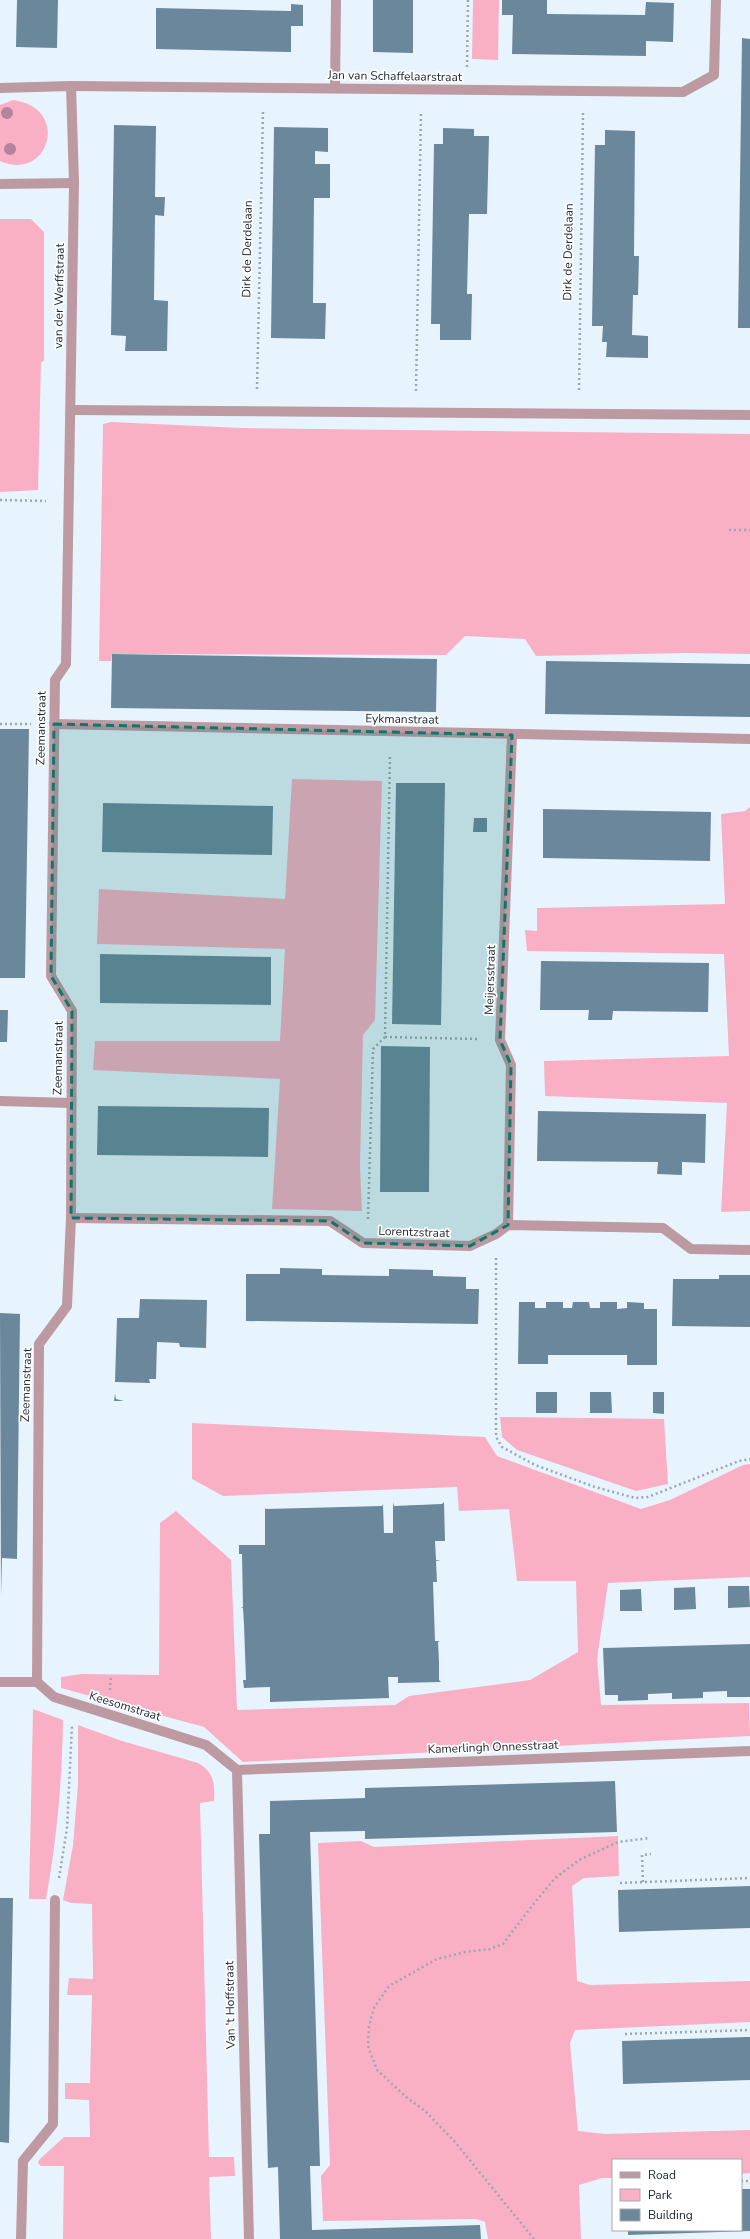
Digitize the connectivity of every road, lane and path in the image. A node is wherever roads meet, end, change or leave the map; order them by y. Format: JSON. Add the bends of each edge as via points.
{"nodes":[{"id":1,"x":336,"y":0,"type":"edge"},
{"id":2,"x":468,"y":0,"type":"edge"},
{"id":3,"x":716,"y":0,"type":"edge"},
{"id":4,"x":71,"y":86,"type":"junction"},
{"id":5,"x":263,"y":87,"type":"junction"},
{"id":6,"x":0,"y":88,"type":"edge"},
{"id":7,"x":335,"y":88,"type":"junction"},
{"id":8,"x":422,"y":89,"type":"junction"},
{"id":9,"x":467,"y":90,"type":"junction"},
{"id":10,"x":583,"y":91,"type":"junction"},
{"id":11,"x":74,"y":183,"type":"junction"},
{"id":12,"x":0,"y":184,"type":"edge"},
{"id":13,"x":71,"y":410,"type":"junction"},
{"id":14,"x":257,"y":412,"type":"junction"},
{"id":15,"x":416,"y":413,"type":"junction"},
{"id":16,"x":579,"y":414,"type":"junction"},
{"id":17,"x":750,"y":415,"type":"edge"},
{"id":18,"x":0,"y":500,"type":"edge"},
{"id":19,"x":69,"y":501,"type":"junction"},
{"id":20,"x":729,"y":530,"type":"dead end"},
{"id":21,"x":750,"y":530,"type":"edge"},
{"id":22,"x":0,"y":724,"type":"edge"},
{"id":23,"x":54,"y":724,"type":"junction"},
{"id":24,"x":391,"y":732,"type":"junction"},
{"id":25,"x":512,"y":735,"type":"junction"},
{"id":26,"x":750,"y":739,"type":"edge"},
{"id":27,"x":384,"y":1037,"type":"junction"},
{"id":28,"x":500,"y":1040,"type":"junction"},
{"id":29,"x":0,"y":1101,"type":"edge"},
{"id":30,"x":71,"y":1103,"type":"junction"},
{"id":31,"x":71,"y":1218,"type":"junction"},
{"id":32,"x":508,"y":1225,"type":"junction"},
{"id":33,"x":496,"y":1234,"type":"junction"},
{"id":34,"x":367,"y":1243,"type":"junction"},
{"id":35,"x":750,"y":1250,"type":"edge"},
{"id":36,"x":750,"y":1459,"type":"edge"},
{"id":37,"x":0,"y":1682,"type":"edge"},
{"id":38,"x":37,"y":1682,"type":"junction"},
{"id":39,"x":72,"y":1703,"type":"junction"},
{"id":40,"x":750,"y":1751,"type":"edge"},
{"id":41,"x":237,"y":1770,"type":"junction"},
{"id":42,"x":650,"y":1838,"type":"dead end"},
{"id":43,"x":651,"y":1854,"type":"dead end"},
{"id":44,"x":750,"y":1878,"type":"edge"},
{"id":45,"x":643,"y":1882,"type":"junction"},
{"id":46,"x":620,"y":1883,"type":"dead end"},
{"id":47,"x":55,"y":1900,"type":"joint"},
{"id":48,"x":750,"y":2030,"type":"edge"},
{"id":49,"x":625,"y":2034,"type":"dead end"},
{"id":50,"x":21,"y":2239,"type":"edge"},
{"id":51,"x":249,"y":2239,"type":"edge"},
{"id":52,"x":534,"y":2239,"type":"edge"}],
"edges":[{"from":1,"to":7,"type":"street"},
{"from":2,"to":9,"type":"path"},
{"from":3,"to":10,"type":"street","name":"Jan van Schaffelaarstraat","via":[[714,75],[683,92]]},
{"from":4,"to":5,"type":"street","name":"Jan van Schaffelaarstraat"},
{"from":4,"to":6,"type":"street"},
{"from":4,"to":11,"type":"street","name":"van der Werffstraat"},
{"from":5,"to":7,"type":"street","name":"Jan van Schaffelaarstraat"},
{"from":5,"to":14,"type":"path","name":"Dirk de Derdelaan"},
{"from":7,"to":8,"type":"street","name":"Jan van Schaffelaarstraat"},
{"from":8,"to":9,"type":"street","name":"Jan van Schaffelaarstraat"},
{"from":8,"to":15,"type":"path"},
{"from":9,"to":10,"type":"street","name":"Jan van Schaffelaarstraat"},
{"from":10,"to":16,"type":"path","name":"Dirk de Derdelaan"},
{"from":11,"to":12,"type":"street"},
{"from":11,"to":13,"type":"street","name":"van der Werffstraat"},
{"from":13,"to":14,"type":"street"},
{"from":13,"to":19,"type":"street","name":"Zeemanstraat"},
{"from":14,"to":15,"type":"street"},
{"from":15,"to":16,"type":"street"},
{"from":16,"to":17,"type":"street"},
{"from":18,"to":19,"type":"path"},
{"from":19,"to":23,"type":"street","name":"Zeemanstraat","via":[[66,664],[54,680]]},
{"from":20,"to":21,"type":"path"},
{"from":22,"to":23,"type":"path"},
{"from":23,"to":24,"type":"street","name":"Eykmanstraat"},
{"from":23,"to":30,"type":"street","name":"Zeemanstraat","via":[[51,976],[72,1011]]},
{"from":24,"to":25,"type":"street","name":"Eykmanstraat"},
{"from":24,"to":27,"type":"path"},
{"from":25,"to":26,"type":"street","name":"Eykmanstraat"},
{"from":25,"to":28,"type":"street","name":"Meijersstraat"},
{"from":27,"to":28,"type":"path"},
{"from":27,"to":34,"type":"path","via":[[373,1049]]},
{"from":28,"to":32,"type":"street","name":"Meijersstraat","via":[[511,1064]]},
{"from":29,"to":30,"type":"street"},
{"from":30,"to":31,"type":"street","name":"Zeemanstraat"},
{"from":31,"to":34,"type":"street","name":"Lorentzstraat","via":[[330,1221],[363,1243]]},
{"from":31,"to":38,"type":"street","name":"Zeemanstraat","via":[[67,1306],[39,1344]]},
{"from":32,"to":33,"type":"street","name":"Lorentzstraat"},
{"from":32,"to":35,"type":"street","via":[[663,1228],[691,1249]]},
{"from":33,"to":34,"type":"street","name":"Lorentzstraat","via":[[470,1246]]},
{"from":33,"to":36,"type":"path","via":[[496,1437],[502,1447],[535,1465],[595,1487],[635,1498],[655,1495]]},
{"from":37,"to":38,"type":"street"},
{"from":38,"to":39,"type":"street","name":"Keesomstraat","via":[[54,1697]]},
{"from":39,"to":41,"type":"street","name":"Keesomstraat","via":[[206,1745]]},
{"from":39,"to":47,"type":"path","via":[[72,1764],[67,1828]]},
{"from":40,"to":41,"type":"street","name":"Kamerlingh Onnesstraat"},
{"from":41,"to":51,"type":"street","name":"Van 't Hoffstraat"},
{"from":42,"to":52,"type":"path","via":[[618,1842],[579,1860],[556,1878],[503,1944],[437,1959],[389,1986],[374,2008],[369,2026],[368,2046],[377,2070],[404,2096],[425,2111],[455,2142]]},
{"from":43,"to":45,"type":"path","via":[[642,1855]]},
{"from":44,"to":45,"type":"path"},
{"from":45,"to":46,"type":"path"},
{"from":47,"to":50,"type":"street","via":[[53,2124],[23,2161]]},
{"from":48,"to":49,"type":"path"}]}
